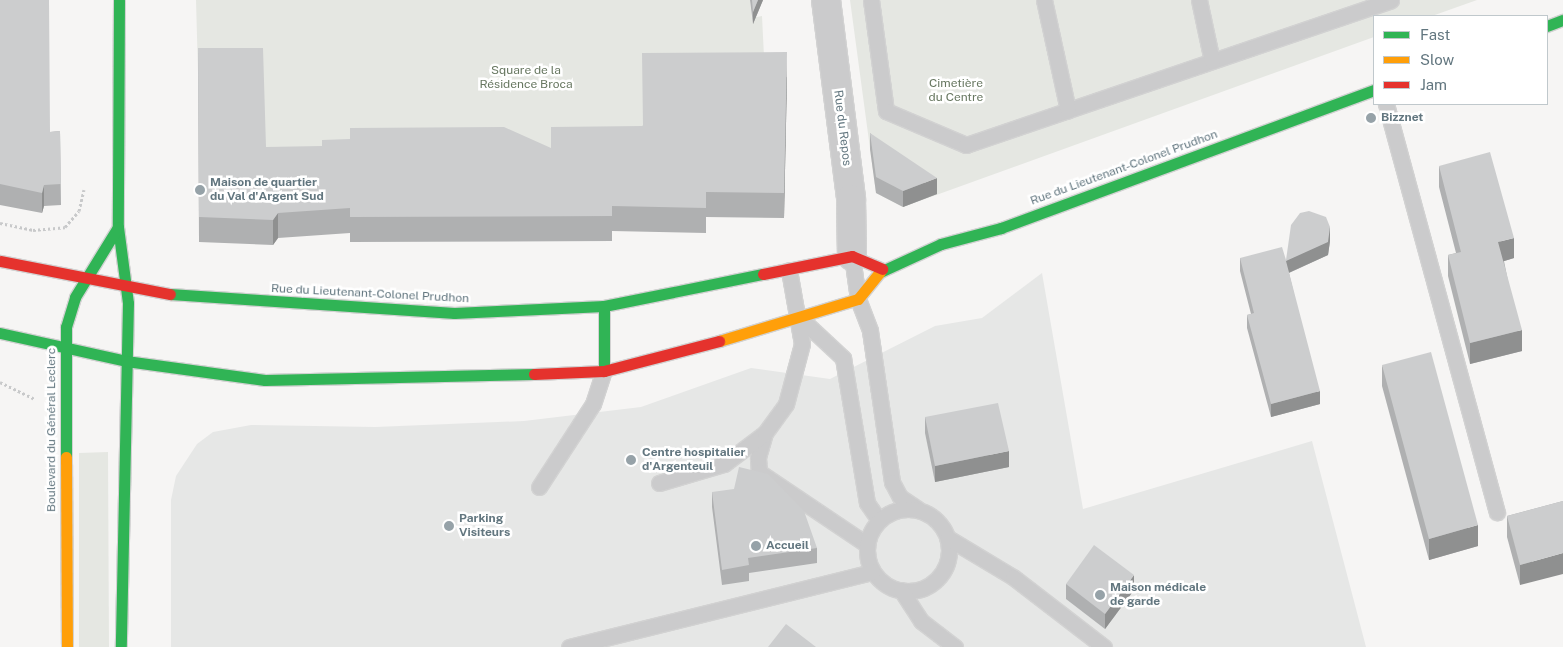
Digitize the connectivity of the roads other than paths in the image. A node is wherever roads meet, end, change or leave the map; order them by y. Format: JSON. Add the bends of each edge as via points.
{"nodes":[{"id":1,"x":119,"y":0,"type":"edge"},
{"id":2,"x":826,"y":0,"type":"edge"},
{"id":3,"x":871,"y":0,"type":"edge"},
{"id":4,"x":1044,"y":0,"type":"edge"},
{"id":5,"x":1199,"y":0,"type":"edge"},
{"id":6,"x":1391,"y":0,"type":"edge"},
{"id":7,"x":1563,"y":20,"type":"edge"},
{"id":8,"x":1548,"y":26,"type":"edge"},
{"id":9,"x":1212,"y":61,"type":"junction"},
{"id":10,"x":1373,"y":90,"type":"edge"},
{"id":11,"x":1386,"y":105,"type":"edge"},
{"id":12,"x":1068,"y":110,"type":"junction"},
{"id":13,"x":118,"y":227,"type":"junction"},
{"id":14,"x":852,"y":256,"type":"junction"},
{"id":15,"x":0,"y":261,"type":"edge"},
{"id":16,"x":789,"y":270,"type":"junction"},
{"id":17,"x":882,"y":270,"type":"junction"},
{"id":18,"x":86,"y":280,"type":"junction"},
{"id":19,"x":127,"y":288,"type":"junction"},
{"id":20,"x":858,"y":299,"type":"junction"},
{"id":21,"x":604,"y":306,"type":"junction"},
{"id":22,"x":800,"y":318,"type":"junction"},
{"id":23,"x":0,"y":333,"type":"edge"},
{"id":24,"x":65,"y":348,"type":"junction"},
{"id":25,"x":126,"y":361,"type":"junction"},
{"id":26,"x":604,"y":371,"type":"junction"},
{"id":27,"x":765,"y":432,"type":"junction"},
{"id":28,"x":659,"y":483,"type":"dead end"},
{"id":29,"x":539,"y":487,"type":"dead end"},
{"id":30,"x":918,"y":509,"type":"junction"},
{"id":31,"x":1497,"y":512,"type":"dead end"},
{"id":32,"x":879,"y":520,"type":"junction"},
{"id":33,"x":948,"y":538,"type":"junction"},
{"id":34,"x":866,"y":544,"type":"junction"},
{"id":35,"x":873,"y":572,"type":"junction"},
{"id":36,"x":901,"y":590,"type":"junction"},
{"id":37,"x":67,"y":647,"type":"edge"},
{"id":38,"x":121,"y":647,"type":"edge"},
{"id":39,"x":569,"y":647,"type":"edge"},
{"id":40,"x":955,"y":647,"type":"edge"},
{"id":41,"x":1104,"y":647,"type":"edge"}],
"edges":[{"from":1,"to":13,"type":"main road"},
{"from":2,"to":14,"type":"street","name":"Rue du Repos","via":[[851,199]]},
{"from":3,"to":12,"type":"lane","via":[[886,111],[966,145]]},
{"from":4,"to":12,"type":"lane"},
{"from":5,"to":9,"type":"lane"},
{"from":6,"to":9,"type":"lane"},
{"from":7,"to":8,"type":"main road"},
{"from":9,"to":12,"type":"lane"},
{"from":10,"to":17,"type":"main road","name":"Rue du Lieutenant-Colonel Prudhon","via":[[1001,228],[941,244]]},
{"from":11,"to":31,"type":"lane"},
{"from":13,"to":18,"type":"main road","name":"Boulevard du Général Leclerc"},
{"from":13,"to":19,"type":"main road"},
{"from":14,"to":16,"type":"main road","name":"Rue du Lieutenant-Colonel Prudhon"},
{"from":14,"to":17,"type":"main road"},
{"from":14,"to":20,"type":"lane"},
{"from":15,"to":18,"type":"main road","name":"Rue du Lieutenant-Colonel Prudhon"},
{"from":16,"to":21,"type":"main road","name":"Rue du Lieutenant-Colonel Prudhon"},
{"from":16,"to":22,"type":"lane"},
{"from":17,"to":20,"type":"main road","name":"Rue du Lieutenant-Colonel Prudhon"},
{"from":18,"to":19,"type":"main road","name":"Rue du Lieutenant-Colonel Prudhon"},
{"from":18,"to":24,"type":"main road","name":"Boulevard du Général Leclerc","via":[[71,306]]},
{"from":19,"to":21,"type":"main road","name":"Rue du Lieutenant-Colonel Prudhon","via":[[234,301],[454,313]]},
{"from":19,"to":25,"type":"main road"},
{"from":20,"to":22,"type":"main road"},
{"from":20,"to":30,"type":"lane","via":[[870,331],[892,482],[900,497]]},
{"from":21,"to":26,"type":"main road"},
{"from":22,"to":26,"type":"main road"},
{"from":22,"to":27,"type":"lane","via":[[802,344],[796,380],[786,404]]},
{"from":22,"to":32,"type":"lane","via":[[843,358],[867,503]]},
{"from":23,"to":24,"type":"main road"},
{"from":24,"to":25,"type":"main road"},
{"from":24,"to":37,"type":"main road","name":"Boulevard du Général Leclerc"},
{"from":25,"to":26,"type":"main road","via":[[210,374],[326,382]]},
{"from":25,"to":38,"type":"main road"},
{"from":26,"to":29,"type":"lane","via":[[593,404]]},
{"from":27,"to":28,"type":"lane","via":[[724,464]]},
{"from":27,"to":34,"type":"lane","via":[[758,458],[760,472]]},
{"from":30,"to":32,"type":"lane","via":[[904,508]]},
{"from":30,"to":33,"type":"lane","via":[[931,515]]},
{"from":32,"to":34,"type":"lane"},
{"from":33,"to":36,"type":"lane","via":[[947,558],[938,577],[928,586]]},
{"from":33,"to":41,"type":"lane","via":[[1013,577]]},
{"from":34,"to":35,"type":"lane"},
{"from":35,"to":36,"type":"lane"},
{"from":35,"to":39,"type":"lane"},
{"from":36,"to":40,"type":"lane","via":[[921,621]]}]}
